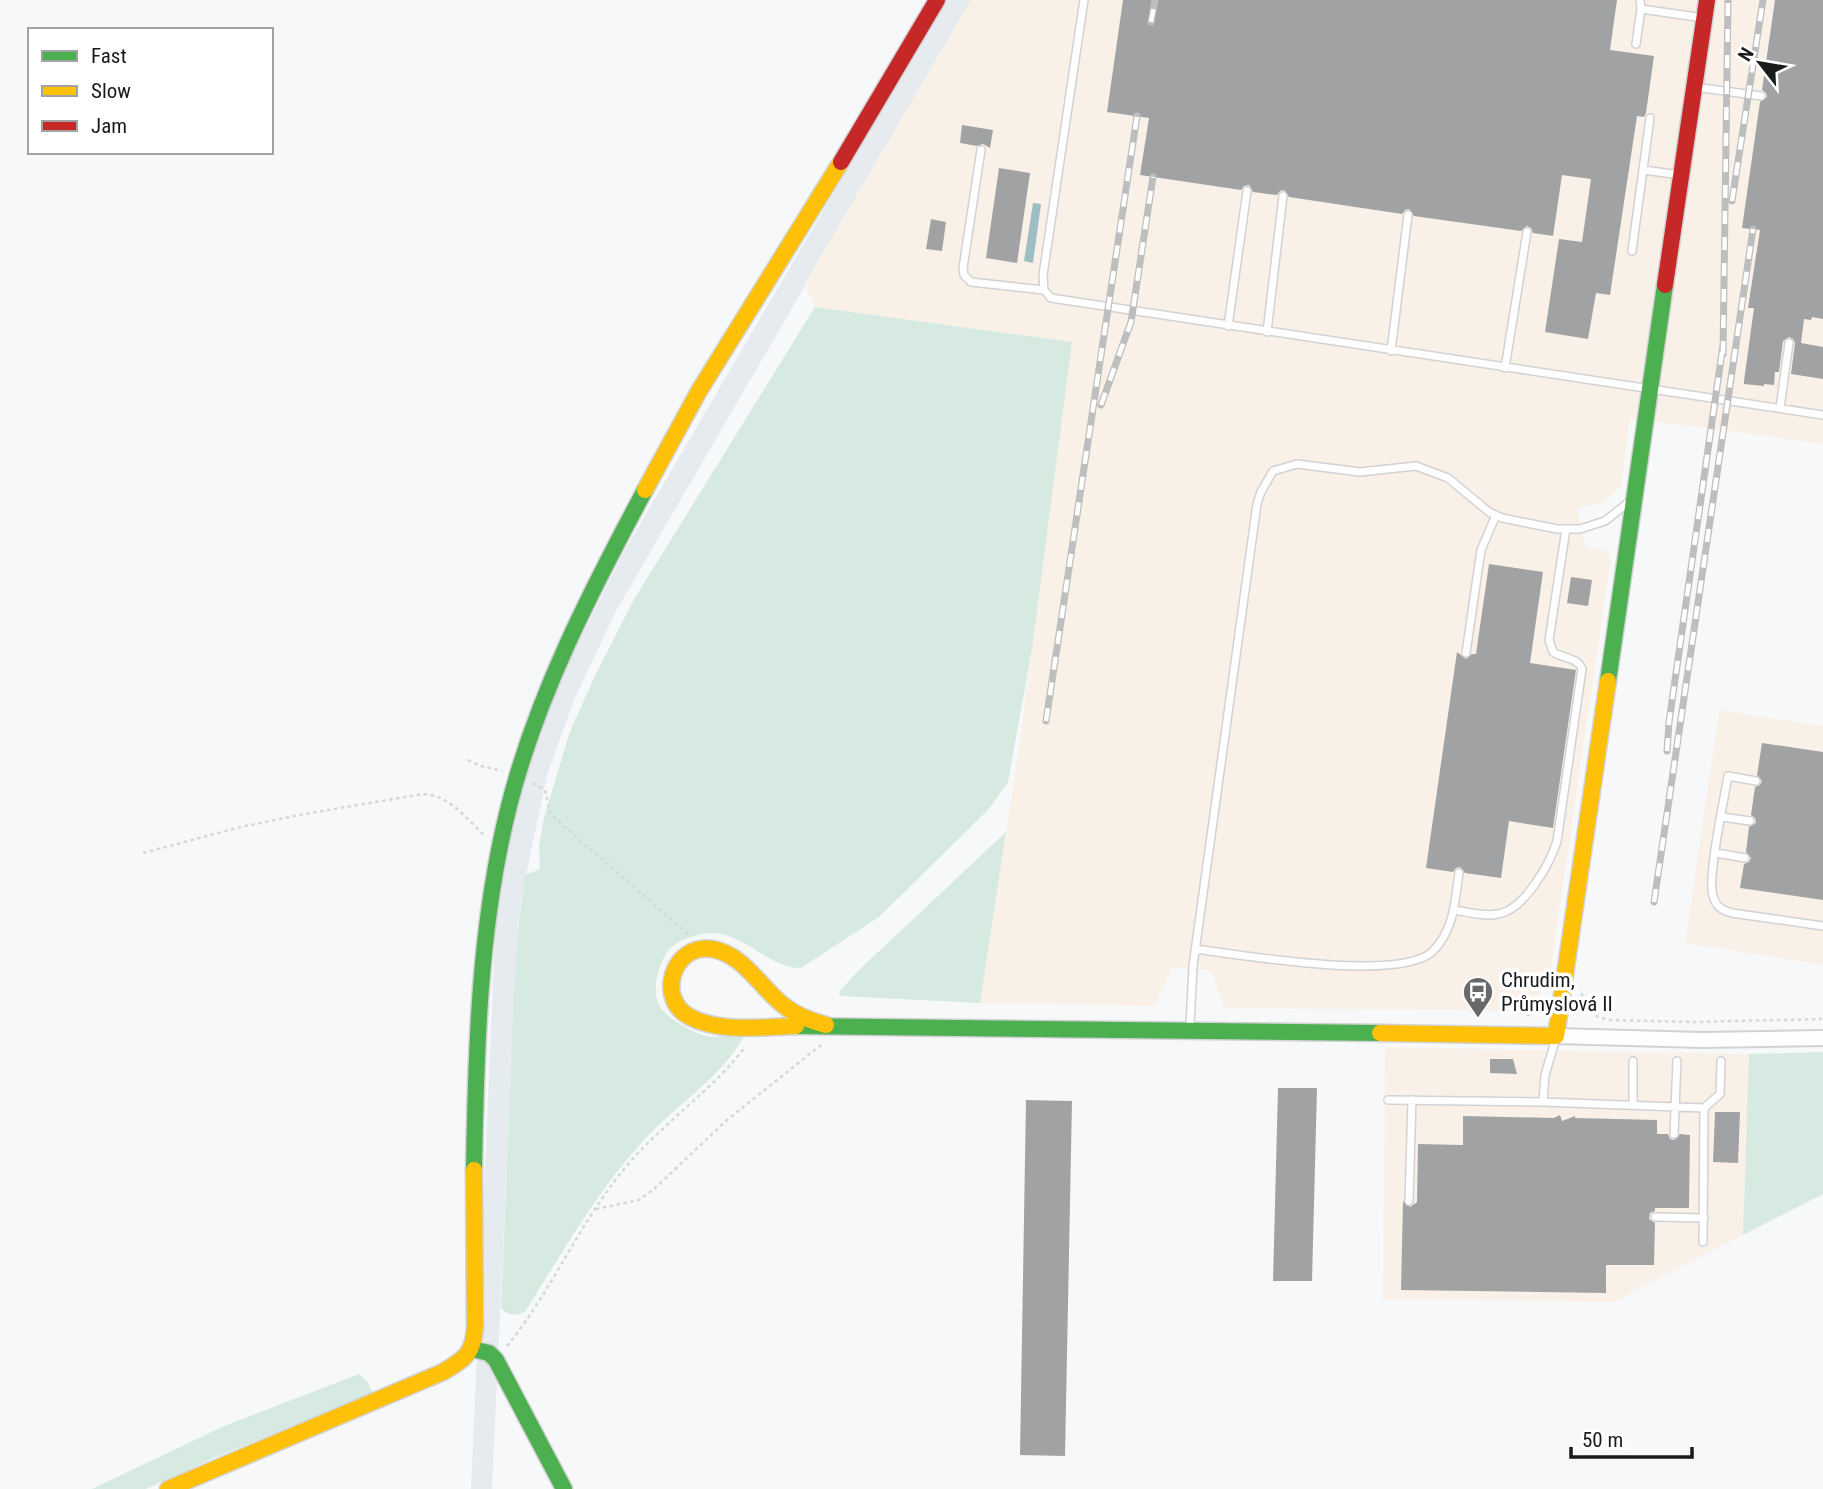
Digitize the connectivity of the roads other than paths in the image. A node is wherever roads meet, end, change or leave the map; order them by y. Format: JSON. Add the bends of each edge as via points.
{"nodes":[{"id":1,"x":937,"y":0,"type":"edge"},
{"id":2,"x":1084,"y":0,"type":"edge"},
{"id":3,"x":1707,"y":0,"type":"edge"},
{"id":4,"x":1641,"y":4,"type":"edge"},
{"id":5,"x":1704,"y":18,"type":"junction"},
{"id":6,"x":1636,"y":44,"type":"dead end"},
{"id":7,"x":1694,"y":87,"type":"junction"},
{"id":8,"x":1761,"y":96,"type":"dead end"},
{"id":9,"x":1650,"y":118,"type":"dead end"},
{"id":10,"x":981,"y":150,"type":"dead end"},
{"id":11,"x":1643,"y":170,"type":"junction"},
{"id":12,"x":1681,"y":175,"type":"junction"},
{"id":13,"x":1247,"y":191,"type":"dead end"},
{"id":14,"x":1283,"y":196,"type":"dead end"},
{"id":15,"x":1408,"y":215,"type":"dead end"},
{"id":16,"x":1527,"y":232,"type":"dead end"},
{"id":17,"x":1632,"y":251,"type":"dead end"},
{"id":18,"x":1044,"y":290,"type":"junction"},
{"id":19,"x":1228,"y":326,"type":"junction"},
{"id":20,"x":1267,"y":332,"type":"junction"},
{"id":21,"x":1789,"y":343,"type":"dead end"},
{"id":22,"x":1391,"y":351,"type":"junction"},
{"id":23,"x":1505,"y":368,"type":"junction"},
{"id":24,"x":1650,"y":389,"type":"junction"},
{"id":25,"x":1780,"y":408,"type":"junction"},
{"id":26,"x":1823,"y":415,"type":"edge"},
{"id":27,"x":1634,"y":495,"type":"junction"},
{"id":28,"x":1496,"y":515,"type":"junction"},
{"id":29,"x":1566,"y":529,"type":"junction"},
{"id":30,"x":1466,"y":653,"type":"dead end"},
{"id":31,"x":1756,"y":780,"type":"dead end"},
{"id":32,"x":1722,"y":817,"type":"junction"},
{"id":33,"x":1750,"y":821,"type":"dead end"},
{"id":34,"x":1716,"y":853,"type":"junction"},
{"id":35,"x":1745,"y":858,"type":"dead end"},
{"id":36,"x":1459,"y":873,"type":"dead end"},
{"id":37,"x":1454,"y":911,"type":"junction"},
{"id":38,"x":1823,"y":926,"type":"edge"},
{"id":39,"x":1195,"y":948,"type":"junction"},
{"id":40,"x":831,"y":1025,"type":"junction"},
{"id":41,"x":1190,"y":1030,"type":"junction"},
{"id":42,"x":1556,"y":1036,"type":"junction"},
{"id":43,"x":1823,"y":1038,"type":"edge"},
{"id":44,"x":1633,"y":1061,"type":"dead end"},
{"id":45,"x":1677,"y":1061,"type":"dead end"},
{"id":46,"x":1721,"y":1061,"type":"dead end"},
{"id":47,"x":1388,"y":1100,"type":"dead end"},
{"id":48,"x":1412,"y":1100,"type":"junction"},
{"id":49,"x":1543,"y":1102,"type":"junction"},
{"id":50,"x":1633,"y":1105,"type":"junction"},
{"id":51,"x":1676,"y":1107,"type":"junction"},
{"id":52,"x":1704,"y":1108,"type":"junction"},
{"id":53,"x":1674,"y":1134,"type":"dead end"},
{"id":54,"x":1409,"y":1201,"type":"dead end"},
{"id":55,"x":1655,"y":1217,"type":"dead end"},
{"id":56,"x":1703,"y":1218,"type":"junction"},
{"id":57,"x":1703,"y":1242,"type":"dead end"},
{"id":58,"x":472,"y":1349,"type":"junction"},
{"id":59,"x":168,"y":1489,"type":"edge"},
{"id":60,"x":564,"y":1489,"type":"edge"}],
"edges":[{"from":1,"to":58,"type":"street","via":[[678,429],[567,641],[510,773],[480,990]]},
{"from":2,"to":18,"type":"lane"},
{"from":3,"to":5,"type":"street"},
{"from":4,"to":5,"type":"lane"},
{"from":4,"to":6,"type":"lane"},
{"from":5,"to":7,"type":"street"},
{"from":7,"to":8,"type":"lane"},
{"from":7,"to":12,"type":"street"},
{"from":9,"to":11,"type":"lane"},
{"from":10,"to":18,"type":"lane","via":[[964,275],[971,282]]},
{"from":11,"to":12,"type":"lane"},
{"from":11,"to":17,"type":"lane"},
{"from":12,"to":24,"type":"street"},
{"from":13,"to":19,"type":"lane"},
{"from":14,"to":20,"type":"lane"},
{"from":15,"to":22,"type":"lane"},
{"from":16,"to":23,"type":"lane"},
{"from":18,"to":19,"type":"lane","via":[[1051,298],[1066,302]]},
{"from":19,"to":20,"type":"lane"},
{"from":20,"to":22,"type":"lane"},
{"from":21,"to":25,"type":"lane"},
{"from":22,"to":23,"type":"lane"},
{"from":23,"to":24,"type":"lane"},
{"from":24,"to":25,"type":"lane"},
{"from":24,"to":27,"type":"street"},
{"from":25,"to":26,"type":"lane"},
{"from":27,"to":29,"type":"lane","via":[[1605,521]]},
{"from":27,"to":42,"type":"street"},
{"from":28,"to":29,"type":"lane"},
{"from":28,"to":30,"type":"lane","via":[[1481,550]]},
{"from":28,"to":39,"type":"lane","via":[[1448,478],[1416,466],[1360,472],[1297,464],[1273,471],[1266,480],[1257,504]]},
{"from":29,"to":37,"type":"lane","via":[[1549,640],[1553,652],[1579,663],[1582,669],[1558,841],[1547,866],[1508,912]]},
{"from":31,"to":32,"type":"lane","via":[[1728,776]]},
{"from":32,"to":33,"type":"lane"},
{"from":32,"to":34,"type":"lane"},
{"from":34,"to":35,"type":"lane"},
{"from":34,"to":38,"type":"lane","via":[[1711,885],[1723,911]]},
{"from":36,"to":37,"type":"lane"},
{"from":37,"to":39,"type":"lane","via":[[1443,938],[1414,962],[1323,964]]},
{"from":39,"to":41,"type":"lane"},
{"from":40,"to":40,"type":"street","via":[[783,1005],[732,957],[712,949],[684,957],[672,972],[670,990],[677,1008],[708,1023]]},
{"from":40,"to":41,"type":"street"},
{"from":41,"to":42,"type":"street"},
{"from":42,"to":43,"type":"street"},
{"from":42,"to":49,"type":"lane"},
{"from":44,"to":50,"type":"lane"},
{"from":45,"to":51,"type":"lane"},
{"from":46,"to":52,"type":"lane","via":[[1720,1094]]},
{"from":47,"to":48,"type":"lane"},
{"from":48,"to":49,"type":"lane"},
{"from":48,"to":54,"type":"lane"},
{"from":49,"to":50,"type":"lane"},
{"from":50,"to":51,"type":"lane"},
{"from":51,"to":52,"type":"lane"},
{"from":51,"to":53,"type":"lane"},
{"from":52,"to":56,"type":"lane"},
{"from":55,"to":56,"type":"lane"},
{"from":56,"to":57,"type":"lane"},
{"from":58,"to":59,"type":"street","via":[[443,1372]]},
{"from":58,"to":60,"type":"street","via":[[496,1360]]}]}
